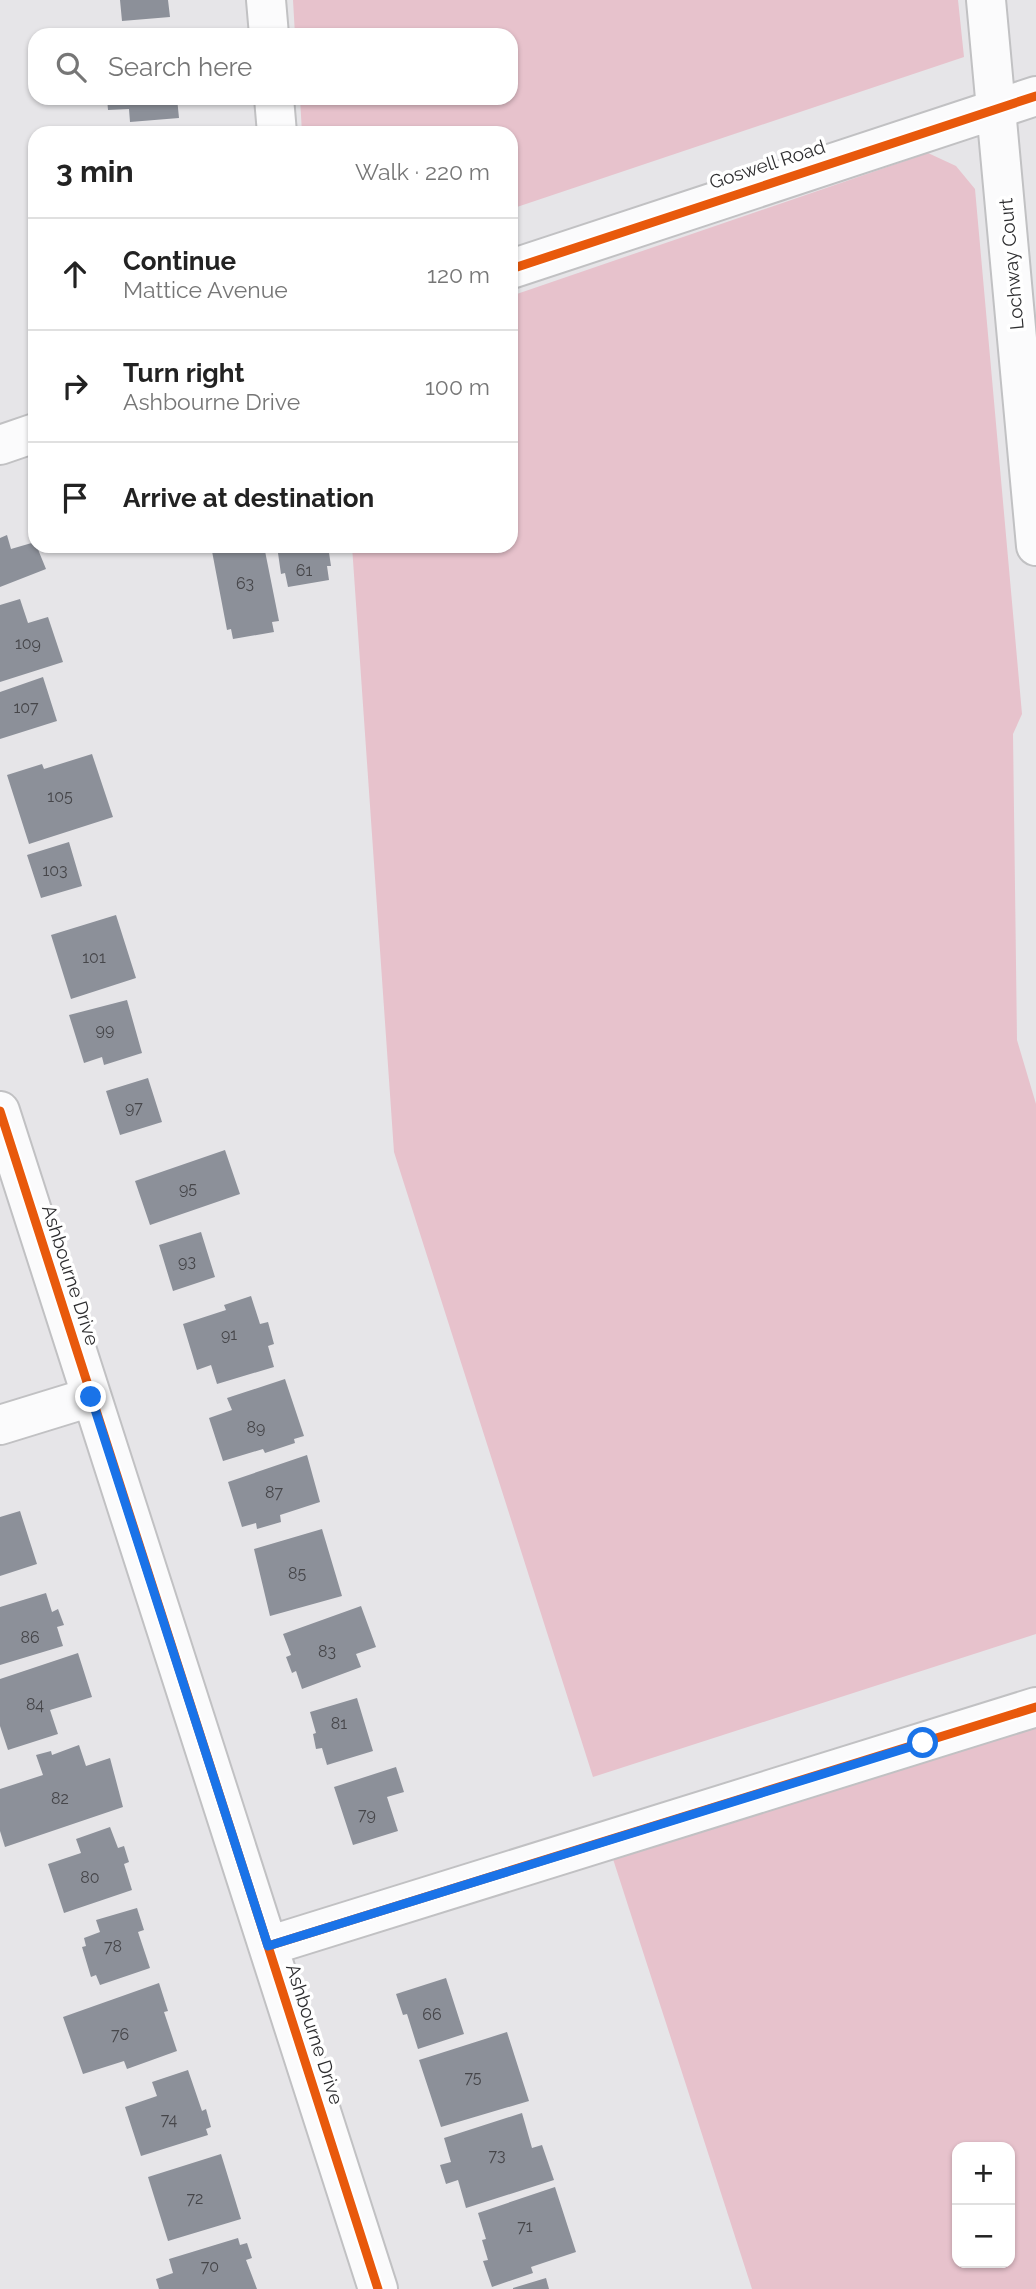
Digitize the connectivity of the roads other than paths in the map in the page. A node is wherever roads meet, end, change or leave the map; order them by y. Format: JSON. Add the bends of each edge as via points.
{"nodes":[{"id":1,"x":266,"y":0,"type":"edge"},
{"id":2,"x":986,"y":0,"type":"edge"},
{"id":3,"x":268,"y":28,"type":"edge"},
{"id":4,"x":1036,"y":96,"type":"edge"},
{"id":5,"x":275,"y":105,"type":"edge"},
{"id":6,"x":996,"y":107,"type":"junction"},
{"id":7,"x":276,"y":126,"type":"edge"},
{"id":8,"x":518,"y":267,"type":"edge"},
{"id":9,"x":28,"y":435,"type":"edge"},
{"id":10,"x":0,"y":445,"type":"edge"},
{"id":11,"x":1036,"y":546,"type":"edge"},
{"id":12,"x":0,"y":1111,"type":"edge"},
{"id":13,"x":91,"y":1397,"type":"junction"},
{"id":14,"x":0,"y":1425,"type":"edge"},
{"id":15,"x":1036,"y":1707,"type":"edge"},
{"id":16,"x":268,"y":1946,"type":"junction"},
{"id":17,"x":378,"y":2289,"type":"edge"}],
"edges":[{"from":1,"to":3,"type":"street"},
{"from":2,"to":6,"type":"street","name":"Lochway Court"},
{"from":4,"to":6,"type":"street","name":"Goswell Road"},
{"from":5,"to":7,"type":"street"},
{"from":6,"to":8,"type":"street","name":"Goswell Road"},
{"from":6,"to":11,"type":"street","name":"Lochway Court"},
{"from":9,"to":10,"type":"street"},
{"from":12,"to":13,"type":"street","name":"Ashbourne Drive"},
{"from":13,"to":14,"type":"street"},
{"from":13,"to":16,"type":"street","name":"Ashbourne Drive"},
{"from":15,"to":16,"type":"street"},
{"from":16,"to":17,"type":"street","name":"Ashbourne Drive"}]}
